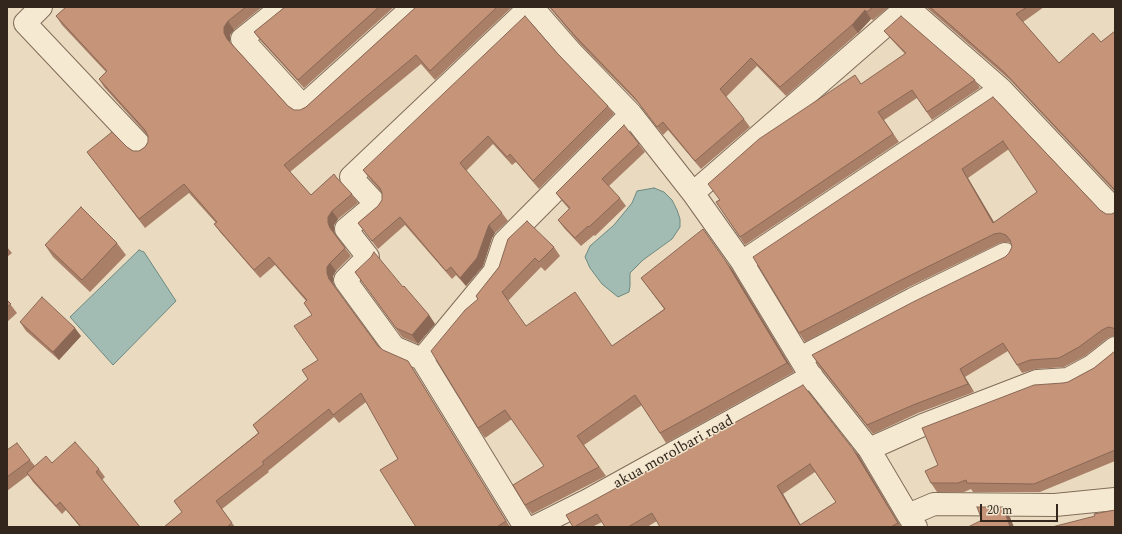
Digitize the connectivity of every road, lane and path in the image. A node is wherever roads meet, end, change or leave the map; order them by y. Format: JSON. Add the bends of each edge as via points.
{"nodes":[{"id":1,"x":41,"y":7,"type":"edge"},
{"id":2,"x":282,"y":7,"type":"edge"},
{"id":3,"x":413,"y":7,"type":"edge"},
{"id":4,"x":531,"y":7,"type":"edge"},
{"id":5,"x":907,"y":7,"type":"edge"},
{"id":6,"x":1001,"y":89,"type":"junction"},
{"id":7,"x":631,"y":114,"type":"junction"},
{"id":8,"x":142,"y":147,"type":"edge"},
{"id":9,"x":693,"y":193,"type":"junction"},
{"id":10,"x":1115,"y":210,"type":"edge"},
{"id":11,"x":1005,"y":254,"type":"dead end"},
{"id":12,"x":742,"y":262,"type":"junction"},
{"id":13,"x":1115,"y":348,"type":"edge"},
{"id":14,"x":800,"y":358,"type":"junction"},
{"id":15,"x":422,"y":359,"type":"junction"},
{"id":16,"x":812,"y":376,"type":"junction"},
{"id":17,"x":869,"y":449,"type":"junction"},
{"id":18,"x":1115,"y":499,"type":"edge"},
{"id":19,"x":912,"y":521,"type":"edge"},
{"id":20,"x":525,"y":527,"type":"edge"},
{"id":21,"x":534,"y":527,"type":"edge"}],
"edges":[{"from":1,"to":8,"type":"street","via":[[24,23]]},
{"from":2,"to":3,"type":"street","via":[[242,39],[303,106]]},
{"from":4,"to":7,"type":"street"},
{"from":4,"to":15,"type":"street","via":[[351,178],[376,204],[346,229],[368,257],[345,280],[394,347]]},
{"from":5,"to":6,"type":"street"},
{"from":5,"to":9,"type":"street"},
{"from":6,"to":10,"type":"street"},
{"from":6,"to":12,"type":"street"},
{"from":7,"to":9,"type":"street"},
{"from":7,"to":15,"type":"street","via":[[504,242],[494,272]]},
{"from":9,"to":12,"type":"street"},
{"from":11,"to":14,"type":"street"},
{"from":12,"to":14,"type":"street"},
{"from":13,"to":17,"type":"street","via":[[1068,380],[1037,381]]},
{"from":14,"to":16,"type":"street"},
{"from":15,"to":20,"type":"street"},
{"from":16,"to":17,"type":"street"},
{"from":16,"to":21,"type":"street","name":"akua morolbari road"},
{"from":17,"to":19,"type":"street"},
{"from":18,"to":19,"type":"street","via":[[1055,505],[934,504]]}]}
